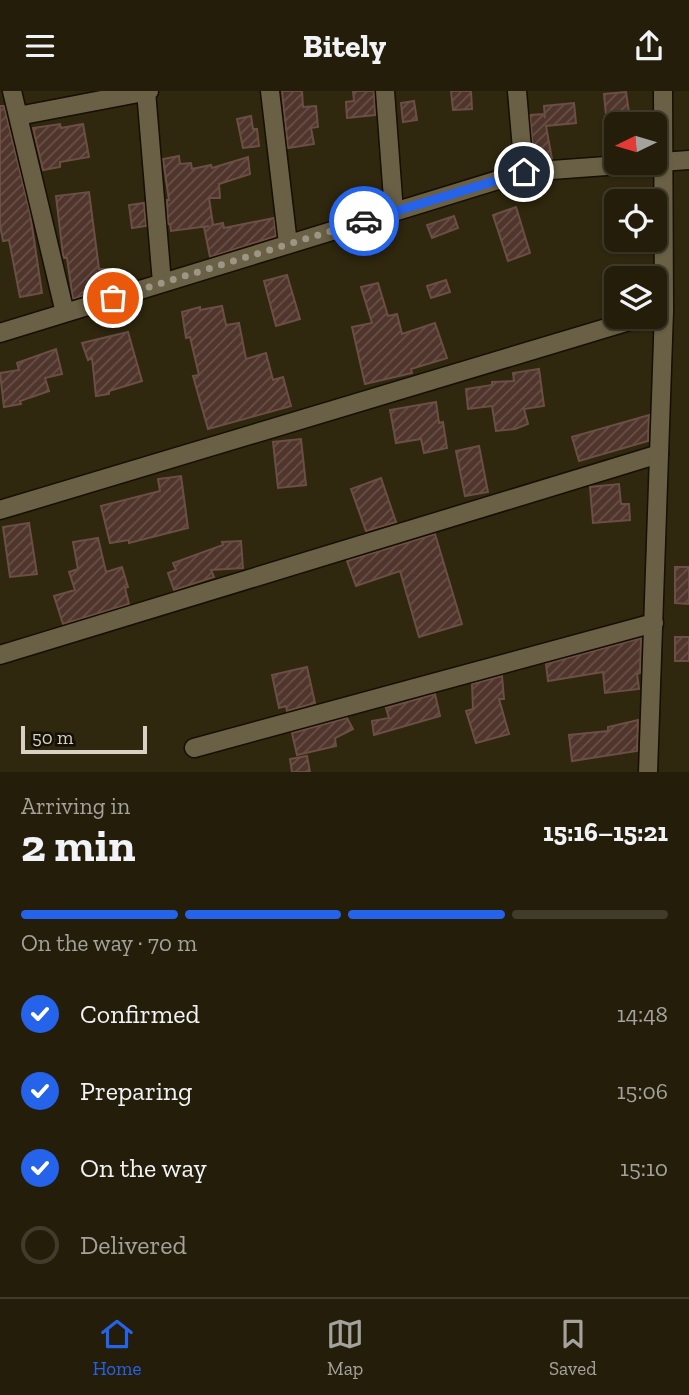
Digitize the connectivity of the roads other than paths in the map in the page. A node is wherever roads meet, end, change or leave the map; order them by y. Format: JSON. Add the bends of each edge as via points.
{"nodes":[{"id":1,"x":12,"y":91,"type":"edge"},
{"id":2,"x":147,"y":91,"type":"edge"},
{"id":3,"x":270,"y":91,"type":"edge"},
{"id":4,"x":385,"y":91,"type":"edge"},
{"id":5,"x":517,"y":91,"type":"edge"},
{"id":6,"x":663,"y":91,"type":"edge"},
{"id":7,"x":663,"y":112,"type":"edge"},
{"id":8,"x":18,"y":116,"type":"junction"},
{"id":9,"x":689,"y":160,"type":"edge"},
{"id":10,"x":667,"y":163,"type":"edge"},
{"id":11,"x":604,"y":167,"type":"edge"},
{"id":12,"x":524,"y":172,"type":"junction"},
{"id":13,"x":664,"y":175,"type":"edge"},
{"id":14,"x":394,"y":212,"type":"junction"},
{"id":15,"x":288,"y":244,"type":"junction"},
{"id":16,"x":661,"y":266,"type":"edge"},
{"id":17,"x":162,"y":283,"type":"junction"},
{"id":18,"x":65,"y":313,"type":"junction"},
{"id":19,"x":604,"y":329,"type":"edge"},
{"id":20,"x":659,"y":329,"type":"edge"},
{"id":21,"x":0,"y":333,"type":"edge"},
{"id":22,"x":659,"y":454,"type":"junction"},
{"id":23,"x":0,"y":510,"type":"edge"},
{"id":24,"x":654,"y":623,"type":"junction"},
{"id":25,"x":0,"y":655,"type":"edge"},
{"id":26,"x":194,"y":748,"type":"dead end"},
{"id":27,"x":648,"y":772,"type":"edge"}],
"edges":[{"from":1,"to":8,"type":"street"},
{"from":2,"to":8,"type":"street"},
{"from":2,"to":17,"type":"street"},
{"from":3,"to":15,"type":"street"},
{"from":4,"to":14,"type":"street"},
{"from":5,"to":12,"type":"street"},
{"from":6,"to":7,"type":"street"},
{"from":8,"to":18,"type":"street"},
{"from":9,"to":10,"type":"street"},
{"from":11,"to":12,"type":"street"},
{"from":12,"to":14,"type":"street"},
{"from":13,"to":16,"type":"street"},
{"from":14,"to":15,"type":"street"},
{"from":15,"to":17,"type":"street"},
{"from":17,"to":18,"type":"street"},
{"from":18,"to":21,"type":"street"},
{"from":19,"to":23,"type":"street"},
{"from":20,"to":22,"type":"street"},
{"from":22,"to":24,"type":"street"},
{"from":22,"to":25,"type":"street"},
{"from":24,"to":26,"type":"street"},
{"from":24,"to":27,"type":"street"}]}
